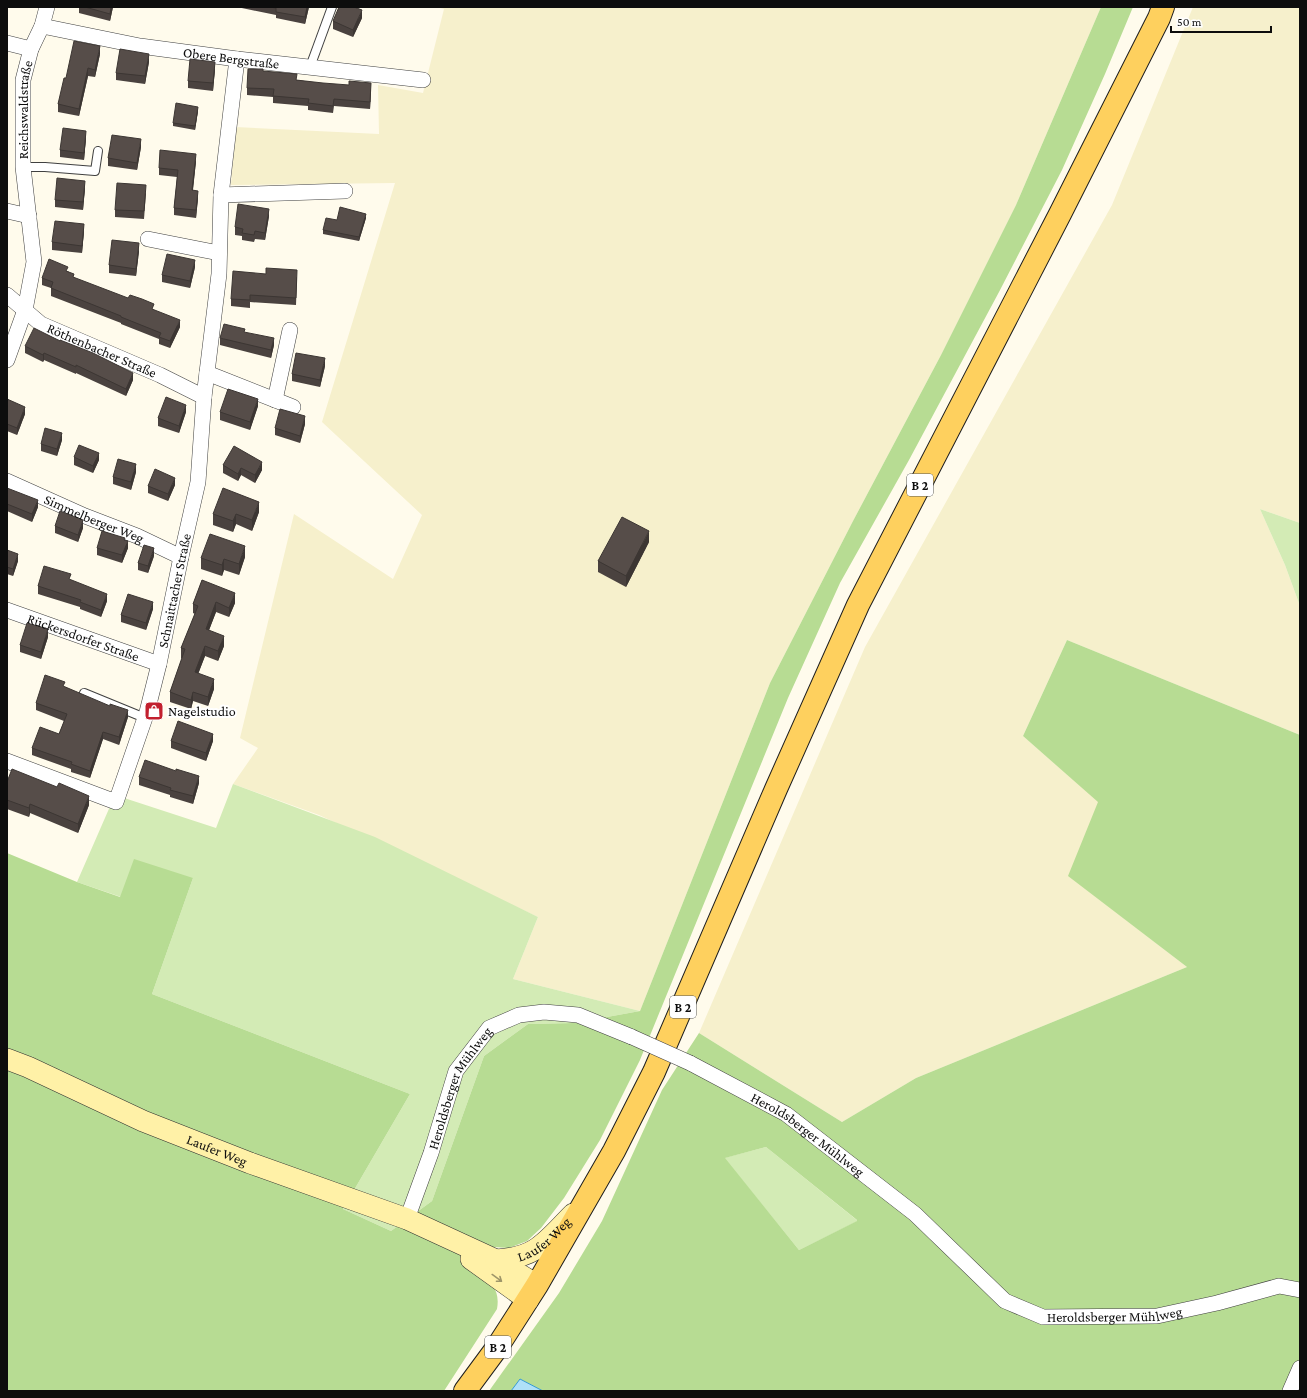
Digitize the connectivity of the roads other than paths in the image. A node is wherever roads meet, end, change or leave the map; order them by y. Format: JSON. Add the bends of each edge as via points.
{"nodes":[{"id":1,"x":47,"y":7,"type":"edge"},
{"id":2,"x":332,"y":7,"type":"edge"},
{"id":3,"x":1163,"y":7,"type":"edge"},
{"id":4,"x":42,"y":26,"type":"junction"},
{"id":5,"x":7,"y":43,"type":"edge"},
{"id":6,"x":31,"y":49,"type":"junction"},
{"id":7,"x":237,"y":59,"type":"junction"},
{"id":8,"x":310,"y":67,"type":"junction"},
{"id":9,"x":423,"y":80,"type":"dead end"},
{"id":10,"x":98,"y":152,"type":"dead end"},
{"id":11,"x":23,"y":167,"type":"junction"},
{"id":12,"x":345,"y":191,"type":"dead end"},
{"id":13,"x":221,"y":195,"type":"junction"},
{"id":14,"x":7,"y":211,"type":"edge"},
{"id":15,"x":29,"y":216,"type":"junction"},
{"id":16,"x":148,"y":239,"type":"dead end"},
{"id":17,"x":219,"y":253,"type":"junction"},
{"id":18,"x":7,"y":295,"type":"edge"},
{"id":19,"x":25,"y":310,"type":"junction"},
{"id":20,"x":290,"y":330,"type":"dead end"},
{"id":21,"x":7,"y":360,"type":"edge"},
{"id":22,"x":207,"y":373,"type":"junction"},
{"id":23,"x":204,"y":397,"type":"junction"},
{"id":24,"x":275,"y":400,"type":"junction"},
{"id":25,"x":294,"y":407,"type":"dead end"},
{"id":26,"x":7,"y":481,"type":"edge"},
{"id":27,"x":181,"y":557,"type":"junction"},
{"id":28,"x":7,"y":610,"type":"edge"},
{"id":29,"x":159,"y":664,"type":"junction"},
{"id":30,"x":84,"y":692,"type":"dead end"},
{"id":31,"x":145,"y":718,"type":"junction"},
{"id":32,"x":7,"y":761,"type":"edge"},
{"id":33,"x":7,"y":1059,"type":"edge"},
{"id":34,"x":584,"y":1204,"type":"junction"},
{"id":35,"x":407,"y":1219,"type":"junction"},
{"id":36,"x":432,"y":1230,"type":"junction"},
{"id":37,"x":496,"y":1260,"type":"junction"},
{"id":38,"x":1300,"y":1290,"type":"edge"},
{"id":39,"x":532,"y":1293,"type":"junction"},
{"id":40,"x":1300,"y":1368,"type":"edge"},
{"id":41,"x":465,"y":1391,"type":"edge"},
{"id":42,"x":1290,"y":1391,"type":"edge"}],
"edges":[{"from":1,"to":4,"type":"street","name":"Reichswaldstraße"},
{"from":2,"to":8,"type":"lane"},
{"from":3,"to":34,"type":"main road","number":"B 2","via":[[1053,228],[858,606],[654,1072]]},
{"from":4,"to":6,"type":"street","name":"Reichswaldstraße"},
{"from":4,"to":7,"type":"street","name":"Obere Bergstraße","via":[[140,46]]},
{"from":5,"to":6,"type":"street"},
{"from":6,"to":11,"type":"street","name":"Reichswaldstraße","via":[[23,80]]},
{"from":7,"to":8,"type":"street","name":"Obere Bergstraße"},
{"from":7,"to":13,"type":"street","name":"Schnaittacher Straße"},
{"from":8,"to":9,"type":"street","name":"Obere Bergstraße"},
{"from":10,"to":11,"type":"lane","via":[[95,171]]},
{"from":11,"to":15,"type":"street","name":"Reichswaldstraße"},
{"from":12,"to":13,"type":"street"},
{"from":13,"to":17,"type":"street","name":"Schnaittacher Straße"},
{"from":14,"to":15,"type":"street"},
{"from":15,"to":19,"type":"street","name":"Reichswaldstraße","via":[[34,262]]},
{"from":16,"to":17,"type":"street"},
{"from":17,"to":22,"type":"street","name":"Schnaittacher Straße","via":[[219,274]]},
{"from":18,"to":19,"type":"street","name":"Röthenbacher Straße"},
{"from":19,"to":21,"type":"street","name":"Reichswaldstraße"},
{"from":19,"to":23,"type":"street","name":"Röthenbacher Straße","via":[[41,324],[160,375]]},
{"from":20,"to":24,"type":"street"},
{"from":22,"to":23,"type":"street","name":"Schnaittacher Straße"},
{"from":22,"to":24,"type":"street"},
{"from":23,"to":27,"type":"street","name":"Schnaittacher Straße","via":[[198,482]]},
{"from":24,"to":25,"type":"street"},
{"from":26,"to":27,"type":"street","name":"Simmelberger Weg"},
{"from":27,"to":29,"type":"street","name":"Schnaittacher Straße"},
{"from":28,"to":29,"type":"street","name":"Rückersdorfer Straße"},
{"from":29,"to":31,"type":"street","name":"Schnaittacher Straße"},
{"from":30,"to":31,"type":"lane"},
{"from":31,"to":32,"type":"street","name":"Schnaittacher Straße","via":[[116,802]]},
{"from":33,"to":35,"type":"street","name":"Laufer Weg","via":[[143,1121],[250,1163]]},
{"from":34,"to":37,"type":"street","name":"Laufer Weg","via":[[541,1246],[528,1254]]},
{"from":34,"to":39,"type":"main road","number":"B 2"},
{"from":35,"to":36,"type":"street","name":"Laufer Weg"},
{"from":35,"to":38,"type":"street","name":"Heroldsberger Mühlweg","bridge":true,"via":[[456,1071],[489,1028],[519,1015],[544,1012],[578,1015],[632,1037],[690,1063],[786,1114],[915,1214],[1005,1301],[1043,1317],[1157,1316],[1279,1286]]},
{"from":36,"to":37,"type":"street","name":"Laufer Weg"},
{"from":36,"to":39,"type":"street","name":"Laufer Weg","one_way":true},
{"from":37,"to":39,"type":"street","name":"Laufer Weg"},
{"from":39,"to":41,"type":"main road","number":"B 2"},
{"from":40,"to":42,"type":"street"}]}
